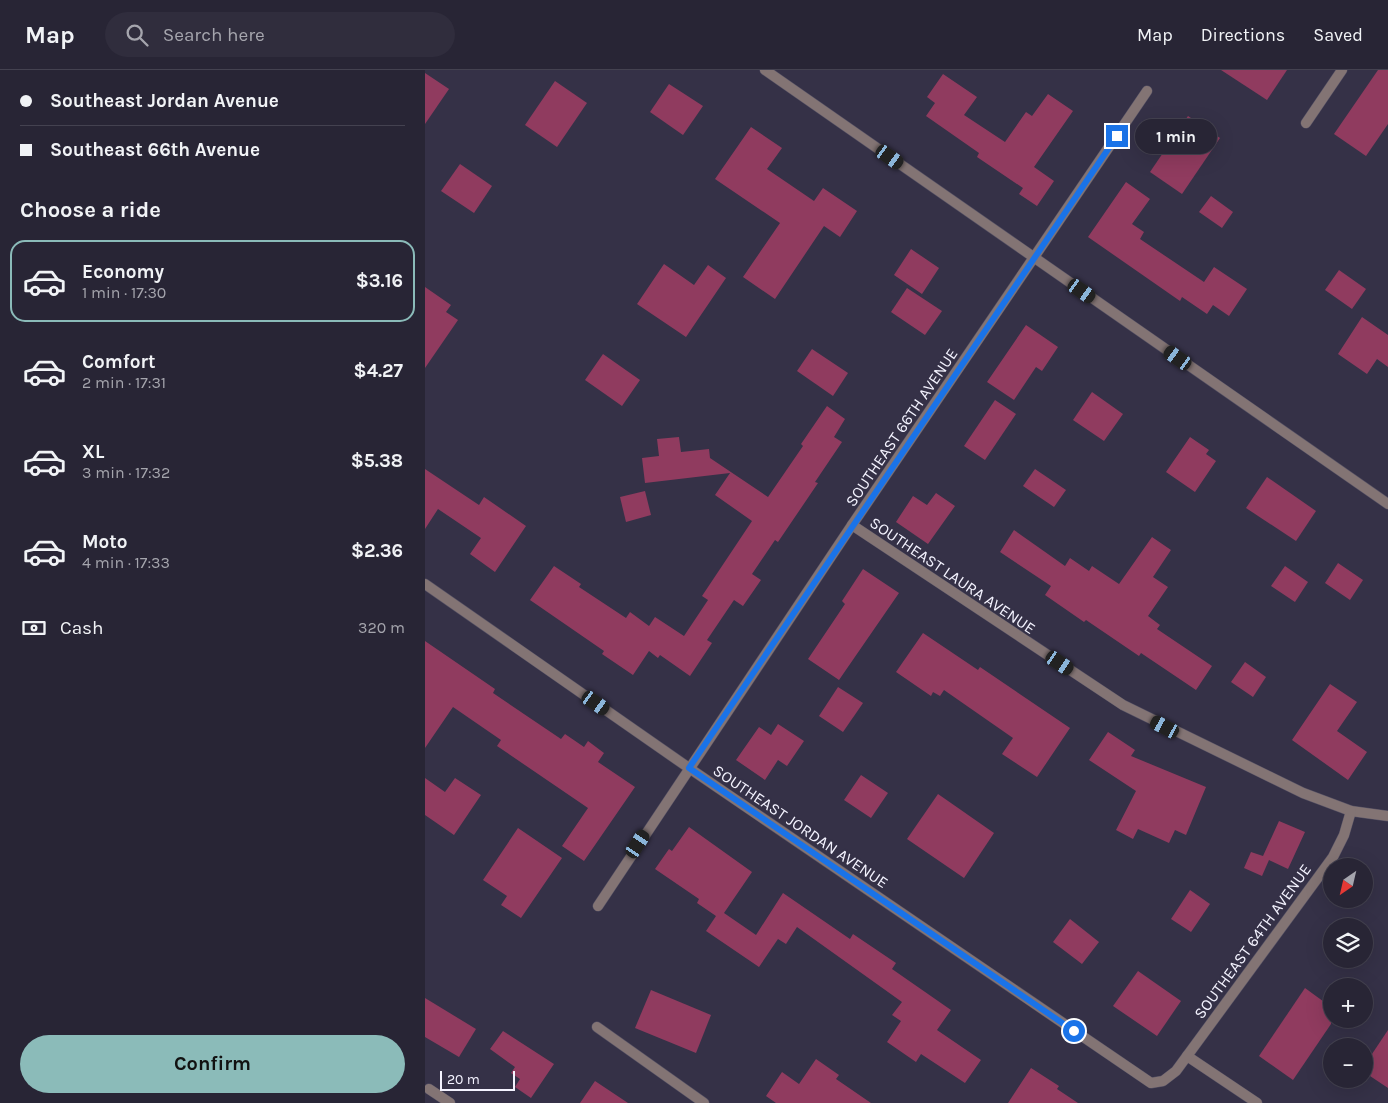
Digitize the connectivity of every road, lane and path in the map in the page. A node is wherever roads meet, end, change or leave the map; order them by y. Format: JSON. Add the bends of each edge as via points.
{"nodes":[{"id":1,"x":765,"y":70,"type":"edge"},
{"id":2,"x":1342,"y":70,"type":"edge"},
{"id":3,"x":1147,"y":91,"type":"dead end"},
{"id":4,"x":1306,"y":123,"type":"dead end"},
{"id":5,"x":1034,"y":258,"type":"junction"},
{"id":6,"x":1388,"y":504,"type":"edge"},
{"id":7,"x":852,"y":525,"type":"junction"},
{"id":8,"x":425,"y":584,"type":"edge"},
{"id":9,"x":689,"y":768,"type":"junction"},
{"id":10,"x":1351,"y":811,"type":"junction"},
{"id":11,"x":1388,"y":816,"type":"edge"},
{"id":12,"x":598,"y":906,"type":"dead end"},
{"id":13,"x":597,"y":1027,"type":"dead end"},
{"id":14,"x":1187,"y":1056,"type":"junction"},
{"id":15,"x":1163,"y":1081,"type":"joint"},
{"id":16,"x":429,"y":1089,"type":"dead end"},
{"id":17,"x":450,"y":1103,"type":"edge"},
{"id":18,"x":705,"y":1103,"type":"edge"},
{"id":19,"x":1257,"y":1103,"type":"edge"}],
"edges":[{"from":1,"to":5,"type":"street"},
{"from":2,"to":4,"type":"street"},
{"from":3,"to":5,"type":"street","name":"SOUTHEAST 66TH AVENUE"},
{"from":5,"to":6,"type":"street"},
{"from":5,"to":7,"type":"street","name":"SOUTHEAST 66TH AVENUE"},
{"from":7,"to":9,"type":"street","name":"SOUTHEAST 66TH AVENUE"},
{"from":7,"to":10,"type":"street","name":"SOUTHEAST LAURA AVENUE","via":[[1123,705],[1303,793]]},
{"from":8,"to":9,"type":"street","name":"SOUTHEAST JORDAN AVENUE"},
{"from":9,"to":12,"type":"street","name":"SOUTHEAST 66TH AVENUE"},
{"from":9,"to":15,"type":"street","name":"SOUTHEAST JORDAN AVENUE","via":[[1138,1075],[1151,1083]]},
{"from":10,"to":11,"type":"street","name":"SOUTHEAST LAURA AVENUE"},
{"from":10,"to":14,"type":"street","name":"SOUTHEAST 64TH AVENUE","via":[[1344,836],[1333,857]]},
{"from":13,"to":18,"type":"street"},
{"from":14,"to":15,"type":"street","name":"SOUTHEAST 64TH AVENUE"},
{"from":14,"to":19,"type":"street"},
{"from":16,"to":17,"type":"street"}]}
